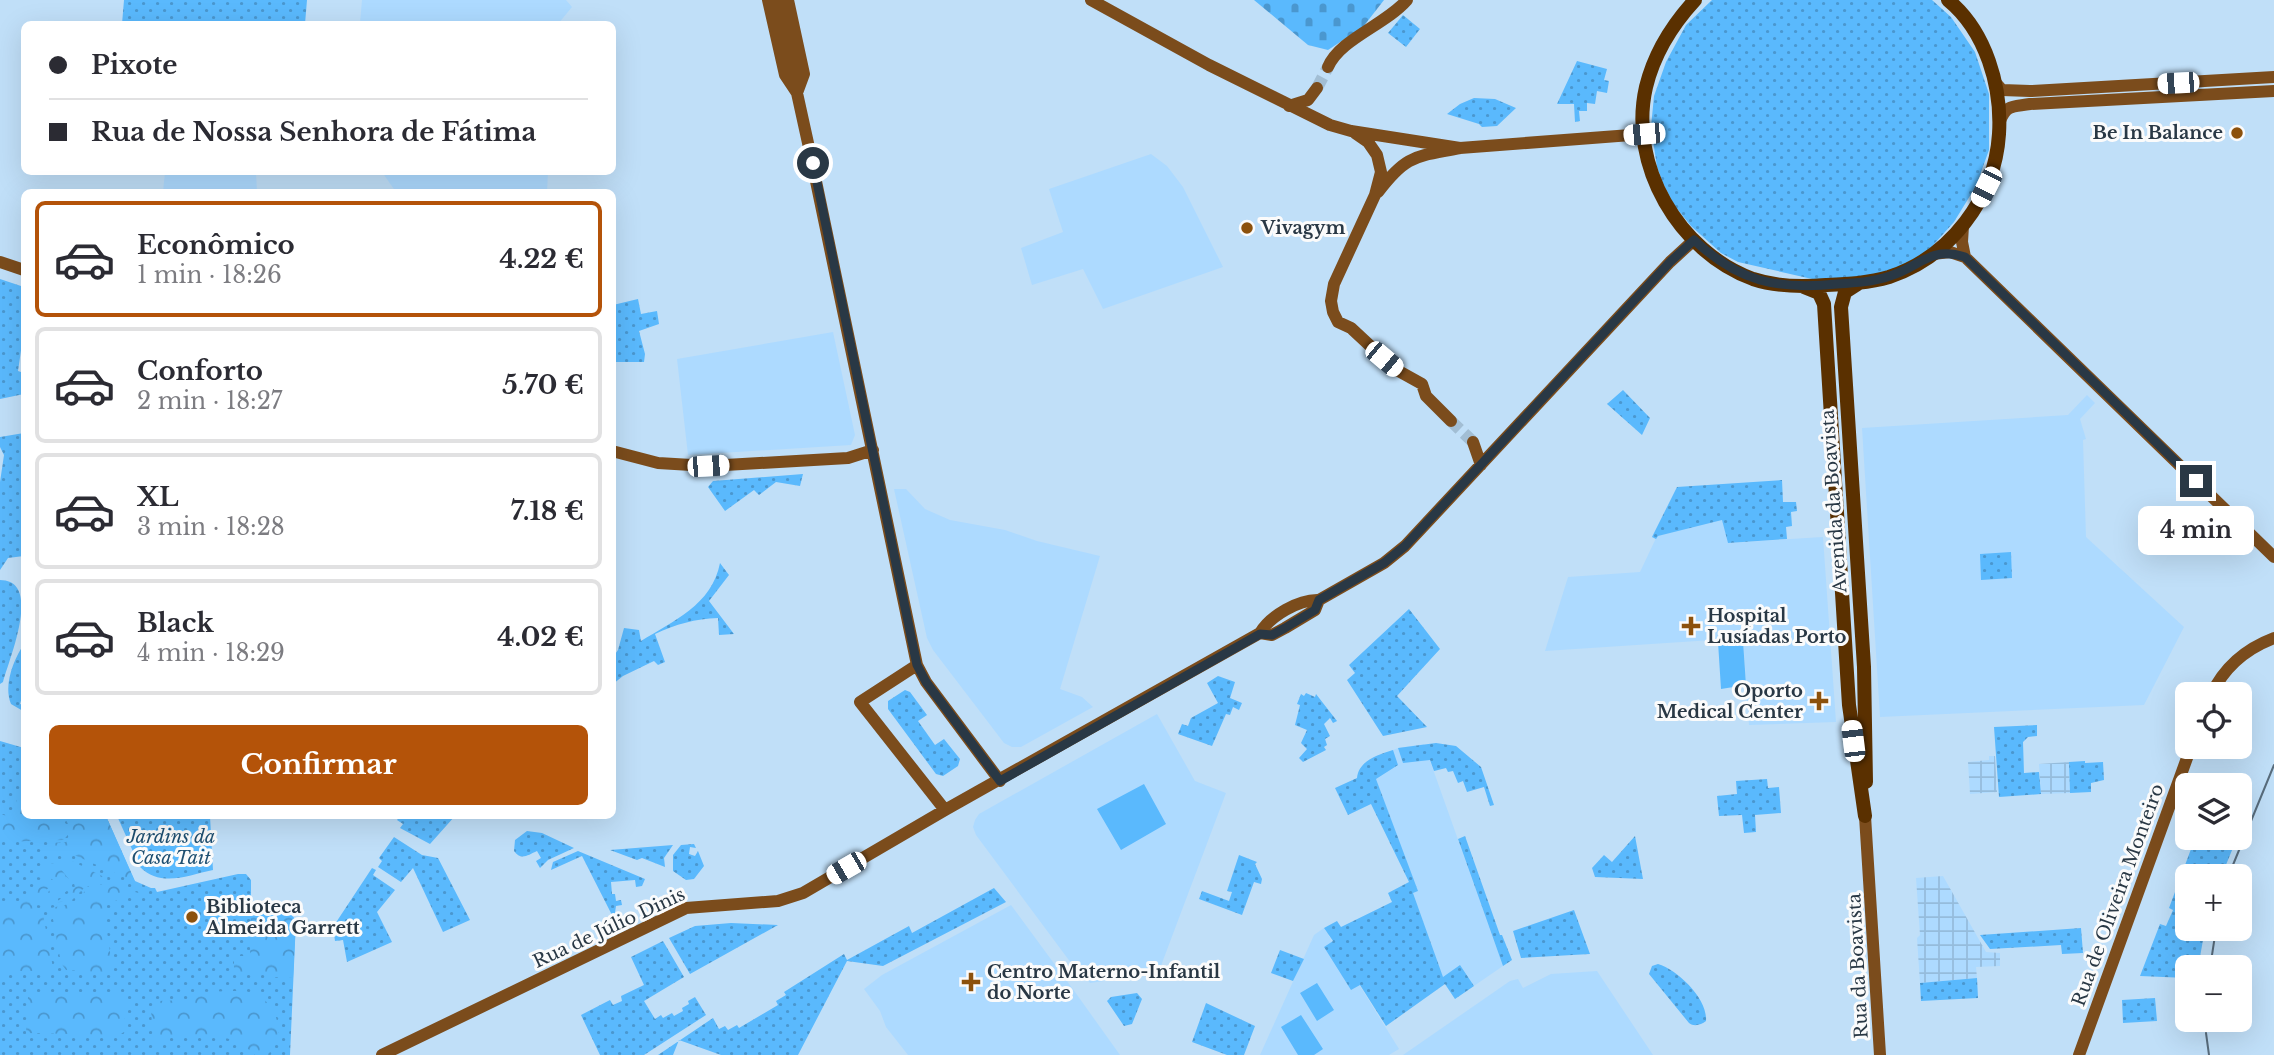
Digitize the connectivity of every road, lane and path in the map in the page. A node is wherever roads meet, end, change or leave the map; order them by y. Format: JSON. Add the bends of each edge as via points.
{"nodes":[{"id":1,"x":768,"y":0,"type":"edge"},
{"id":2,"x":779,"y":0,"type":"edge"},
{"id":3,"x":788,"y":0,"type":"edge"},
{"id":4,"x":1091,"y":0,"type":"edge"},
{"id":5,"x":1407,"y":0,"type":"edge"},
{"id":6,"x":1695,"y":0,"type":"edge"},
{"id":7,"x":1948,"y":0,"type":"edge"},
{"id":8,"x":1328,"y":66,"type":"tunnel mouth"},
{"id":9,"x":2274,"y":77,"type":"edge"},
{"id":10,"x":1995,"y":82,"type":"junction"},
{"id":11,"x":1317,"y":88,"type":"tunnel mouth"},
{"id":12,"x":2274,"y":91,"type":"edge"},
{"id":13,"x":797,"y":93,"type":"junction"},
{"id":14,"x":1289,"y":106,"type":"junction"},
{"id":15,"x":2000,"y":121,"type":"junction"},
{"id":16,"x":1352,"y":131,"type":"junction"},
{"id":17,"x":1644,"y":134,"type":"junction"},
{"id":18,"x":1460,"y":148,"type":"junction"},
{"id":19,"x":1375,"y":195,"type":"junction"},
{"id":20,"x":1963,"y":226,"type":"junction"},
{"id":21,"x":1694,"y":240,"type":"junction"},
{"id":22,"x":1933,"y":254,"type":"junction"},
{"id":23,"x":1965,"y":257,"type":"junction"},
{"id":24,"x":0,"y":262,"type":"edge"},
{"id":25,"x":21,"y":269,"type":"edge"},
{"id":26,"x":1860,"y":283,"type":"junction"},
{"id":27,"x":1803,"y":287,"type":"junction"},
{"id":28,"x":1451,"y":421,"type":"tunnel mouth"},
{"id":29,"x":1473,"y":442,"type":"tunnel mouth"},
{"id":30,"x":873,"y":450,"type":"junction"},
{"id":31,"x":616,"y":452,"type":"edge"},
{"id":32,"x":1481,"y":465,"type":"junction"},
{"id":33,"x":2274,"y":557,"type":"edge"},
{"id":34,"x":2274,"y":638,"type":"edge"},
{"id":35,"x":917,"y":665,"type":"junction"},
{"id":36,"x":2218,"y":682,"type":"edge"},
{"id":37,"x":1851,"y":727,"type":"junction"},
{"id":38,"x":1866,"y":727,"type":"junction"},
{"id":39,"x":2187,"y":759,"type":"edge"},
{"id":40,"x":1000,"y":781,"type":"junction"},
{"id":41,"x":945,"y":810,"type":"junction"},
{"id":42,"x":1866,"y":816,"type":"junction"},
{"id":43,"x":382,"y":1055,"type":"edge"},
{"id":44,"x":1880,"y":1055,"type":"edge"},
{"id":45,"x":2079,"y":1055,"type":"edge"}],
"edges":[{"from":1,"to":13,"type":"main road","via":[[785,75]]},
{"from":2,"to":13,"type":"main road"},
{"from":3,"to":13,"type":"main road","via":[[804,74]]},
{"from":4,"to":14,"type":"main road"},
{"from":5,"to":8,"type":"main road","via":[[1337,51]]},
{"from":6,"to":17,"type":"main road","via":[[1672,28],[1649,74]]},
{"from":7,"to":10,"type":"main road","via":[[1978,38]]},
{"from":9,"to":10,"type":"main road","via":[[2030,91],[2002,90]]},
{"from":10,"to":15,"type":"main road"},
{"from":11,"to":14,"type":"main road","via":[[1308,100]]},
{"from":12,"to":15,"type":"main road","via":[[2030,104],[2010,107]]},
{"from":13,"to":30,"type":"main road"},
{"from":14,"to":16,"type":"main road"},
{"from":15,"to":20,"type":"main road","via":[[1986,187]]},
{"from":16,"to":18,"type":"main road"},
{"from":16,"to":19,"type":"main road","via":[[1377,155],[1381,172]]},
{"from":17,"to":18,"type":"main road"},
{"from":17,"to":21,"type":"main road","via":[[1658,190]]},
{"from":18,"to":19,"type":"main road","via":[[1406,161]]},
{"from":19,"to":28,"type":"main road","via":[[1334,284],[1333,312],[1395,369],[1422,384],[1426,396]]},
{"from":20,"to":22,"type":"main road"},
{"from":20,"to":23,"type":"main road"},
{"from":21,"to":27,"type":"main road","via":[[1712,257],[1755,280]]},
{"from":21,"to":32,"type":"main road","name":"Rua de Júlio Dinis"},
{"from":22,"to":23,"type":"main road"},
{"from":22,"to":26,"type":"main road","via":[[1902,272]]},
{"from":23,"to":33,"type":"main road"},
{"from":24,"to":25,"type":"main road"},
{"from":26,"to":27,"type":"main road"},
{"from":26,"to":38,"type":"main road","name":"Avenida da Boavista","via":[[1845,292],[1841,307]]},
{"from":27,"to":37,"type":"main road","name":"Avenida da Boavista","via":[[1819,293],[1824,304]]},
{"from":29,"to":32,"type":"main road"},
{"from":30,"to":31,"type":"main road","via":[[848,458],[686,466]]},
{"from":30,"to":35,"type":"main road"},
{"from":32,"to":40,"type":"main road","name":"Rua de Júlio Dinis","via":[[1394,555],[1319,600],[1315,610],[1272,635],[1260,634]]},
{"from":34,"to":36,"type":"main road","via":[[2236,659]]},
{"from":35,"to":40,"type":"main road"},
{"from":35,"to":41,"type":"main road","via":[[860,702]]},
{"from":37,"to":38,"type":"main road"},
{"from":37,"to":42,"type":"main road","name":"Avenida da Boavista"},
{"from":38,"to":42,"type":"main road","name":"Avenida da Boavista"},
{"from":39,"to":45,"type":"main road","name":"Rua de Oliveira Monteiro"},
{"from":40,"to":41,"type":"main road","name":"Rua de Júlio Dinis"},
{"from":41,"to":43,"type":"main road","name":"Rua de Júlio Dinis","via":[[792,898],[686,908]]},
{"from":42,"to":44,"type":"main road","name":"Rua da Boavista"}]}
